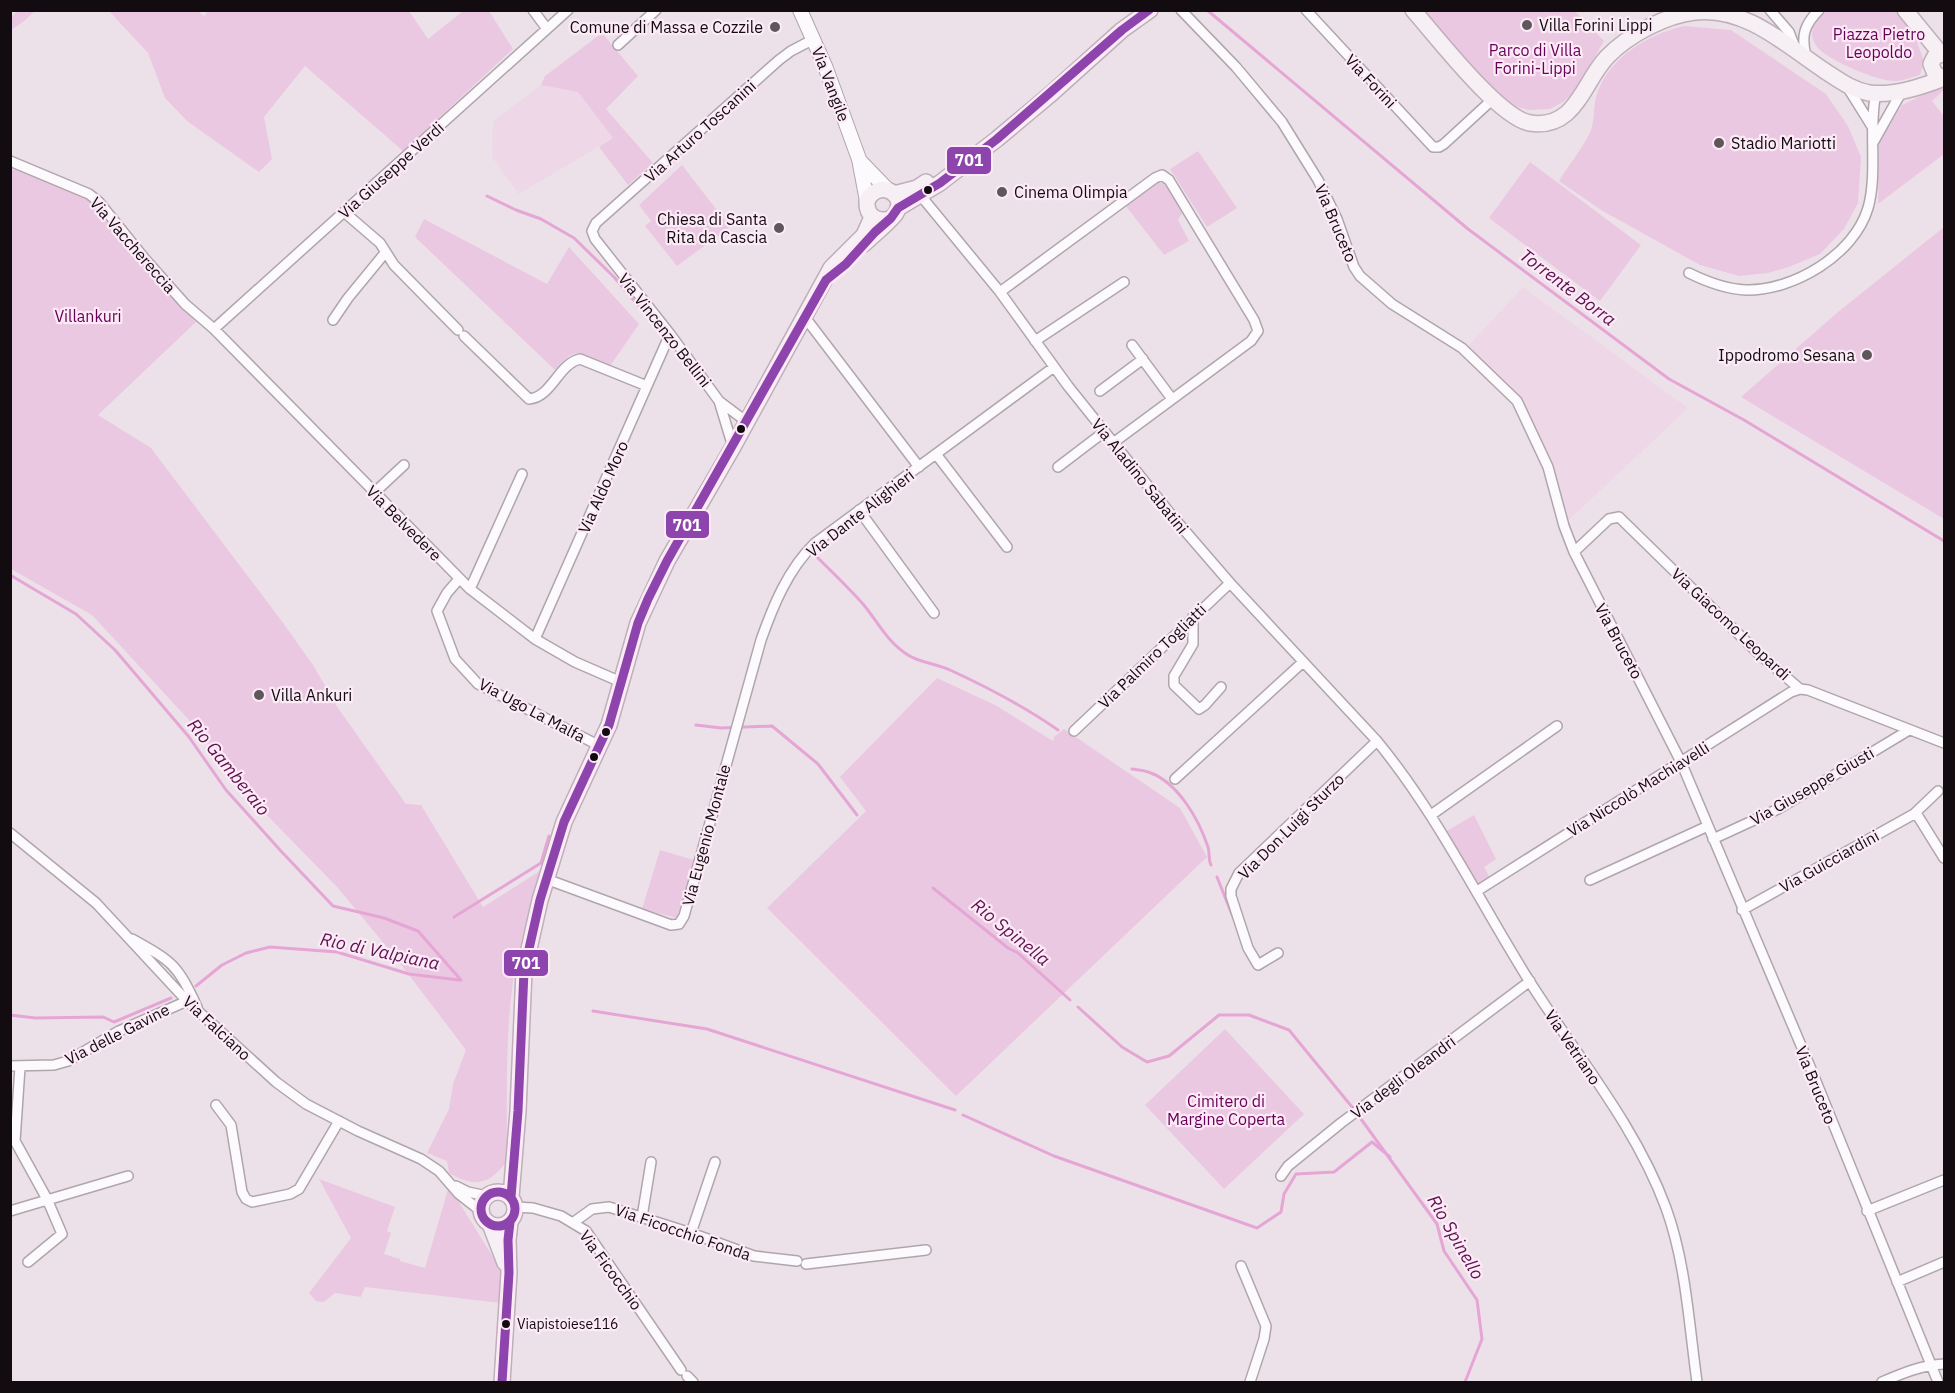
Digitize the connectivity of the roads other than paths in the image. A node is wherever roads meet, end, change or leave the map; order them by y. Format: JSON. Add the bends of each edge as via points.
{"nodes":[{"id":1,"x":533,"y":10,"type":"edge"},
{"id":2,"x":567,"y":10,"type":"edge"},
{"id":3,"x":656,"y":10,"type":"edge"},
{"id":4,"x":800,"y":10,"type":"edge"},
{"id":5,"x":1134,"y":10,"type":"edge"},
{"id":6,"x":1150,"y":10,"type":"edge"},
{"id":7,"x":1180,"y":10,"type":"edge"},
{"id":8,"x":1306,"y":10,"type":"edge"},
{"id":9,"x":1413,"y":10,"type":"edge"},
{"id":10,"x":1770,"y":10,"type":"edge"},
{"id":11,"x":1819,"y":10,"type":"edge"},
{"id":12,"x":1905,"y":10,"type":"edge"},
{"id":13,"x":547,"y":29,"type":"junction"},
{"id":14,"x":814,"y":39,"type":"junction"},
{"id":15,"x":618,"y":45,"type":"dead end"},
{"id":16,"x":1801,"y":55,"type":"junction"},
{"id":17,"x":1937,"y":58,"type":"edge"},
{"id":18,"x":1944,"y":78,"type":"edge"},
{"id":19,"x":1847,"y":86,"type":"junction"},
{"id":20,"x":1909,"y":89,"type":"junction"},
{"id":21,"x":1876,"y":93,"type":"junction"},
{"id":22,"x":1493,"y":99,"type":"junction"},
{"id":23,"x":1873,"y":128,"type":"junction"},
{"id":24,"x":1873,"y":143,"type":"junction"},
{"id":25,"x":859,"y":159,"type":"junction"},
{"id":26,"x":10,"y":161,"type":"edge"},
{"id":27,"x":921,"y":196,"type":"junction"},
{"id":28,"x":867,"y":201,"type":"junction"},
{"id":29,"x":892,"y":203,"type":"junction"},
{"id":30,"x":344,"y":212,"type":"junction"},
{"id":31,"x":872,"y":217,"type":"junction"},
{"id":32,"x":592,"y":231,"type":"joint"},
{"id":33,"x":385,"y":253,"type":"junction"},
{"id":34,"x":1689,"y":273,"type":"dead end"},
{"id":35,"x":826,"y":280,"type":"junction"},
{"id":36,"x":1124,"y":282,"type":"dead end"},
{"id":37,"x":1000,"y":292,"type":"junction"},
{"id":38,"x":804,"y":316,"type":"junction"},
{"id":39,"x":333,"y":320,"type":"dead end"},
{"id":40,"x":214,"y":329,"type":"junction"},
{"id":41,"x":670,"y":334,"type":"junction"},
{"id":42,"x":1035,"y":340,"type":"junction"},
{"id":43,"x":1132,"y":345,"type":"dead end"},
{"id":44,"x":1143,"y":359,"type":"junction"},
{"id":45,"x":1054,"y":366,"type":"junction"},
{"id":46,"x":647,"y":386,"type":"junction"},
{"id":47,"x":1100,"y":391,"type":"dead end"},
{"id":48,"x":1172,"y":399,"type":"junction"},
{"id":49,"x":719,"y":401,"type":"junction"},
{"id":50,"x":747,"y":422,"type":"junction"},
{"id":51,"x":1104,"y":432,"type":"junction"},
{"id":52,"x":1113,"y":443,"type":"junction"},
{"id":53,"x":733,"y":447,"type":"junction"},
{"id":54,"x":936,"y":454,"type":"junction"},
{"id":55,"x":404,"y":465,"type":"dead end"},
{"id":56,"x":919,"y":467,"type":"junction"},
{"id":57,"x":1058,"y":467,"type":"dead end"},
{"id":58,"x":522,"y":474,"type":"dead end"},
{"id":59,"x":374,"y":493,"type":"junction"},
{"id":60,"x":860,"y":510,"type":"junction"},
{"id":61,"x":1007,"y":547,"type":"dead end"},
{"id":62,"x":1574,"y":552,"type":"junction"},
{"id":63,"x":459,"y":579,"type":"junction"},
{"id":64,"x":1230,"y":583,"type":"junction"},
{"id":65,"x":470,"y":589,"type":"junction"},
{"id":66,"x":934,"y":613,"type":"dead end"},
{"id":67,"x":1193,"y":616,"type":"junction"},
{"id":68,"x":535,"y":639,"type":"junction"},
{"id":69,"x":1303,"y":662,"type":"junction"},
{"id":70,"x":621,"y":682,"type":"junction"},
{"id":71,"x":1221,"y":687,"type":"dead end"},
{"id":72,"x":1800,"y":689,"type":"junction"},
{"id":73,"x":740,"y":713,"type":"joint"},
{"id":74,"x":1557,"y":726,"type":"dead end"},
{"id":75,"x":1909,"y":730,"type":"junction"},
{"id":76,"x":1074,"y":731,"type":"dead end"},
{"id":77,"x":1377,"y":741,"type":"junction"},
{"id":78,"x":1944,"y":743,"type":"edge"},
{"id":79,"x":600,"y":746,"type":"junction"},
{"id":80,"x":1681,"y":762,"type":"junction"},
{"id":81,"x":1175,"y":779,"type":"dead end"},
{"id":82,"x":1938,"y":791,"type":"dead end"},
{"id":83,"x":1916,"y":813,"type":"junction"},
{"id":84,"x":1431,"y":815,"type":"junction"},
{"id":85,"x":1708,"y":826,"type":"junction"},
{"id":86,"x":10,"y":833,"type":"edge"},
{"id":87,"x":1713,"y":839,"type":"junction"},
{"id":88,"x":1944,"y":858,"type":"edge"},
{"id":89,"x":546,"y":879,"type":"junction"},
{"id":90,"x":1590,"y":880,"type":"dead end"},
{"id":91,"x":1477,"y":891,"type":"junction"},
{"id":92,"x":1742,"y":910,"type":"junction"},
{"id":93,"x":128,"y":937,"type":"junction"},
{"id":94,"x":1278,"y":953,"type":"dead end"},
{"id":95,"x":1530,"y":981,"type":"junction"},
{"id":96,"x":187,"y":1001,"type":"junction"},
{"id":97,"x":200,"y":1012,"type":"junction"},
{"id":98,"x":15,"y":1067,"type":"edge"},
{"id":99,"x":216,"y":1106,"type":"dead end"},
{"id":100,"x":339,"y":1121,"type":"junction"},
{"id":101,"x":13,"y":1141,"type":"edge"},
{"id":102,"x":651,"y":1162,"type":"dead end"},
{"id":103,"x":715,"y":1162,"type":"dead end"},
{"id":104,"x":513,"y":1168,"type":"junction"},
{"id":105,"x":128,"y":1176,"type":"dead end"},
{"id":106,"x":1281,"y":1176,"type":"dead end"},
{"id":107,"x":1944,"y":1180,"type":"edge"},
{"id":108,"x":452,"y":1184,"type":"junction"},
{"id":109,"x":491,"y":1194,"type":"junction"},
{"id":110,"x":47,"y":1199,"type":"junction"},
{"id":111,"x":512,"y":1209,"type":"junction"},
{"id":112,"x":10,"y":1211,"type":"edge"},
{"id":113,"x":1867,"y":1211,"type":"junction"},
{"id":114,"x":642,"y":1217,"type":"junction"},
{"id":115,"x":486,"y":1218,"type":"junction"},
{"id":116,"x":574,"y":1222,"type":"junction"},
{"id":117,"x":691,"y":1233,"type":"junction"},
{"id":118,"x":926,"y":1250,"type":"dead end"},
{"id":119,"x":28,"y":1262,"type":"dead end"},
{"id":120,"x":1944,"y":1262,"type":"edge"},
{"id":121,"x":1241,"y":1266,"type":"dead end"},
{"id":122,"x":509,"y":1273,"type":"junction"},
{"id":123,"x":1897,"y":1282,"type":"junction"},
{"id":124,"x":1944,"y":1364,"type":"edge"},
{"id":125,"x":1929,"y":1365,"type":"junction"},
{"id":126,"x":687,"y":1376,"type":"edge"},
{"id":127,"x":502,"y":1383,"type":"edge"},
{"id":128,"x":1250,"y":1383,"type":"edge"},
{"id":129,"x":1697,"y":1383,"type":"edge"},
{"id":130,"x":1882,"y":1383,"type":"edge"},
{"id":131,"x":1938,"y":1383,"type":"edge"}],
"edges":[{"from":1,"to":13,"type":"street"},
{"from":2,"to":13,"type":"street","name":"Via Giuseppe Verdi"},
{"from":3,"to":15,"type":"street"},
{"from":4,"to":14,"type":"street","name":"Via Vangile"},
{"from":5,"to":29,"type":"main road","via":[[1104,40],[971,149]]},
{"from":6,"to":27,"type":"main road","via":[[997,139]]},
{"from":7,"to":62,"type":"street","name":"Via Bruceto","via":[[1236,67],[1282,122],[1318,180],[1360,276],[1392,304],[1455,343],[1517,401],[1548,467]]},
{"from":8,"to":22,"type":"street","name":"Via Forini","via":[[1433,147],[1439,147]]},
{"from":9,"to":22,"type":"main road"},
{"from":10,"to":16,"type":"street","via":[[1789,32]]},
{"from":11,"to":16,"type":"street","via":[[1807,24]]},
{"from":12,"to":17,"type":"main road","via":[[1929,37]]},
{"from":13,"to":30,"type":"street","name":"Via Giuseppe Verdi"},
{"from":14,"to":25,"type":"street","name":"Via Vangile"},
{"from":14,"to":32,"type":"street","name":"Via Arturo Toscanini","via":[[779,60]]},
{"from":16,"to":19,"type":"main road"},
{"from":16,"to":22,"type":"main road","via":[[1758,26],[1733,15],[1711,11],[1687,13],[1637,33],[1615,49],[1576,105],[1561,117],[1544,123],[1526,122]]},
{"from":17,"to":18,"type":"main road","via":[[1935,74]]},
{"from":17,"to":20,"type":"main road","via":[[1926,76]]},
{"from":18,"to":20,"type":"main road"},
{"from":19,"to":21,"type":"main road"},
{"from":19,"to":23,"type":"street"},
{"from":20,"to":21,"type":"main road"},
{"from":20,"to":24,"type":"street"},
{"from":21,"to":23,"type":"street"},
{"from":23,"to":24,"type":"street"},
{"from":24,"to":34,"type":"street","via":[[1868,208],[1857,231],[1819,267],[1771,288],[1746,290],[1724,287]]},
{"from":25,"to":28,"type":"street"},
{"from":25,"to":29,"type":"street"},
{"from":26,"to":40,"type":"street","name":"Via Vacchereccia","via":[[89,194],[179,297]]},
{"from":27,"to":29,"type":"main road"},
{"from":27,"to":37,"type":"street","name":"Via Aladino Sabatini"},
{"from":28,"to":29,"type":"main road","via":[[876,191]]},
{"from":28,"to":31,"type":"main road"},
{"from":29,"to":31,"type":"main road","via":[[882,221]]},
{"from":29,"to":35,"type":"main road","via":[[837,273]]},
{"from":30,"to":33,"type":"street","via":[[380,243]]},
{"from":30,"to":40,"type":"street","name":"Via Giuseppe Verdi"},
{"from":31,"to":35,"type":"main road","via":[[864,235],[833,265]]},
{"from":32,"to":41,"type":"street","name":"Via Vincenzo Bellini"},
{"from":33,"to":39,"type":"street"},
{"from":33,"to":46,"type":"street","via":[[529,399],[540,396],[569,364],[580,359]]},
{"from":35,"to":38,"type":"main road"},
{"from":36,"to":42,"type":"street"},
{"from":37,"to":42,"type":"street","name":"Via Aladino Sabatini"},
{"from":37,"to":48,"type":"street","via":[[1155,178],[1165,176],[1258,327],[1251,341]]},
{"from":38,"to":50,"type":"main road"},
{"from":38,"to":56,"type":"street"},
{"from":40,"to":59,"type":"street","name":"Via Belvedere"},
{"from":41,"to":46,"type":"street","name":"Via Aldo Moro"},
{"from":41,"to":49,"type":"street","name":"Via Vincenzo Bellini"},
{"from":42,"to":45,"type":"street","name":"Via Aladino Sabatini"},
{"from":43,"to":44,"type":"street"},
{"from":44,"to":47,"type":"street"},
{"from":44,"to":48,"type":"street"},
{"from":45,"to":51,"type":"street","name":"Via Aladino Sabatini"},
{"from":45,"to":54,"type":"street","name":"Via Dante Alighieri"},
{"from":46,"to":68,"type":"street","name":"Via Aldo Moro"},
{"from":48,"to":52,"type":"street"},
{"from":49,"to":50,"type":"street","name":"Via Vincenzo Bellini"},
{"from":49,"to":53,"type":"street"},
{"from":50,"to":53,"type":"main road"},
{"from":51,"to":52,"type":"street","name":"Via Aladino Sabatini"},
{"from":51,"to":57,"type":"street"},
{"from":52,"to":64,"type":"street","name":"Via Aladino Sabatini"},
{"from":53,"to":70,"type":"main road","via":[[648,599]]},
{"from":54,"to":56,"type":"street","name":"Via Dante Alighieri"},
{"from":54,"to":61,"type":"street"},
{"from":55,"to":59,"type":"street"},
{"from":56,"to":60,"type":"street","name":"Via Dante Alighieri"},
{"from":58,"to":65,"type":"street"},
{"from":59,"to":63,"type":"street","name":"Via Belvedere"},
{"from":60,"to":66,"type":"street"},
{"from":60,"to":73,"type":"street","name":"Via Dante Alighieri","via":[[809,549],[783,588],[761,640]]},
{"from":62,"to":72,"type":"street","name":"Via Giacomo Leopardi","via":[[1609,519],[1618,517]]},
{"from":62,"to":80,"type":"street","name":"Via Bruceto"},
{"from":63,"to":65,"type":"street","name":"Via Belvedere"},
{"from":63,"to":79,"type":"street","name":"Via Ugo La Malfa","via":[[437,611],[454,659],[478,684]]},
{"from":64,"to":67,"type":"street","name":"Via Palmiro Togliatti"},
{"from":64,"to":69,"type":"street","name":"Via Aladino Sabatini"},
{"from":65,"to":68,"type":"street","name":"Via Belvedere"},
{"from":67,"to":71,"type":"street","via":[[1194,644],[1173,682],[1199,709]]},
{"from":67,"to":76,"type":"street","name":"Via Palmiro Togliatti"},
{"from":68,"to":70,"type":"street","name":"Via Belvedere"},
{"from":69,"to":77,"type":"street","name":"Via Aladino Sabatini"},
{"from":69,"to":81,"type":"street"},
{"from":70,"to":79,"type":"main road"},
{"from":72,"to":75,"type":"street","name":"Via Giacomo Leopardi"},
{"from":72,"to":80,"type":"street","name":"Via Niccolò Machiavelli"},
{"from":73,"to":89,"type":"street","name":"Via Eugenio Montale","via":[[679,924],[671,925]]},
{"from":74,"to":84,"type":"street"},
{"from":75,"to":78,"type":"street","name":"Via Giacomo Leopardi"},
{"from":75,"to":87,"type":"street","name":"Via Giuseppe Giusti","via":[[1778,809]]},
{"from":77,"to":84,"type":"street","name":"Via Vetriano"},
{"from":77,"to":94,"type":"street","name":"Via Don Luigi Sturzo","via":[[1239,873],[1231,896],[1248,948],[1258,965]]},
{"from":79,"to":89,"type":"main road","via":[[564,822]]},
{"from":80,"to":85,"type":"street","name":"Via Bruceto"},
{"from":80,"to":91,"type":"street","name":"Via Niccolò Machiavelli"},
{"from":82,"to":83,"type":"street","name":"Via Guicciardini"},
{"from":83,"to":88,"type":"street"},
{"from":83,"to":92,"type":"street","name":"Via Guicciardini"},
{"from":84,"to":91,"type":"street","name":"Via Vetriano"},
{"from":85,"to":87,"type":"street","name":"Via Bruceto"},
{"from":85,"to":90,"type":"street"},
{"from":86,"to":93,"type":"street","name":"Via Falciano","via":[[96,903]]},
{"from":87,"to":92,"type":"street","name":"Via Bruceto"},
{"from":89,"to":104,"type":"main road","via":[[524,971]]},
{"from":91,"to":95,"type":"street","name":"Via Vetriano"},
{"from":92,"to":113,"type":"street","name":"Via Bruceto"},
{"from":93,"to":96,"type":"street","name":"Via Falciano"},
{"from":93,"to":97,"type":"street","via":[[176,967]]},
{"from":95,"to":106,"type":"street","name":"Via degli Oleandri","via":[[1341,1123]]},
{"from":95,"to":129,"type":"street","name":"Via Vetriano","via":[[1627,1128],[1665,1206],[1676,1240]]},
{"from":96,"to":97,"type":"street","name":"Via Falciano"},
{"from":96,"to":98,"type":"street","name":"Via delle Gavine","via":[[120,1031],[69,1061]]},
{"from":97,"to":100,"type":"street","name":"Via Falciano","via":[[276,1082]]},
{"from":98,"to":101,"type":"street"},
{"from":99,"to":100,"type":"street","via":[[230,1122],[242,1192],[252,1202],[299,1189]]},
{"from":100,"to":108,"type":"street","name":"Via Falciano","via":[[422,1159]]},
{"from":101,"to":110,"type":"street"},
{"from":102,"to":114,"type":"street"},
{"from":103,"to":117,"type":"street"},
{"from":104,"to":109,"type":"main road"},
{"from":104,"to":111,"type":"main road"},
{"from":105,"to":110,"type":"street"},
{"from":107,"to":113,"type":"street"},
{"from":108,"to":109,"type":"street","name":"Via Falciano","via":[[468,1192]]},
{"from":108,"to":115,"type":"street","name":"Via Falciano"},
{"from":109,"to":111,"type":"main road","via":[[504,1193]]},
{"from":109,"to":115,"type":"main road","via":[[482,1203]]},
{"from":110,"to":112,"type":"street"},
{"from":110,"to":119,"type":"street","via":[[62,1234]]},
{"from":111,"to":115,"type":"main road","via":[[498,1226]]},
{"from":111,"to":116,"type":"street","name":"Via Ficocchio","via":[[533,1208]]},
{"from":111,"to":122,"type":"main road"},
{"from":113,"to":123,"type":"street","name":"Via Bruceto"},
{"from":114,"to":116,"type":"street","name":"Via Ficocchio Fonda","via":[[603,1206]]},
{"from":114,"to":117,"type":"street","name":"Via Ficocchio Fonda"},
{"from":115,"to":122,"type":"main road"},
{"from":116,"to":126,"type":"street","name":"Via Ficocchio","via":[[590,1235]]},
{"from":117,"to":118,"type":"street","name":"Via Ficocchio Fonda","via":[[760,1258],[801,1263]]},
{"from":120,"to":123,"type":"street"},
{"from":121,"to":128,"type":"street","via":[[1266,1326]]},
{"from":122,"to":127,"type":"main road"},
{"from":123,"to":125,"type":"street","name":"Via Bruceto"},
{"from":124,"to":125,"type":"street"},
{"from":125,"to":130,"type":"street"},
{"from":125,"to":131,"type":"street","name":"Via Bruceto"}]}
